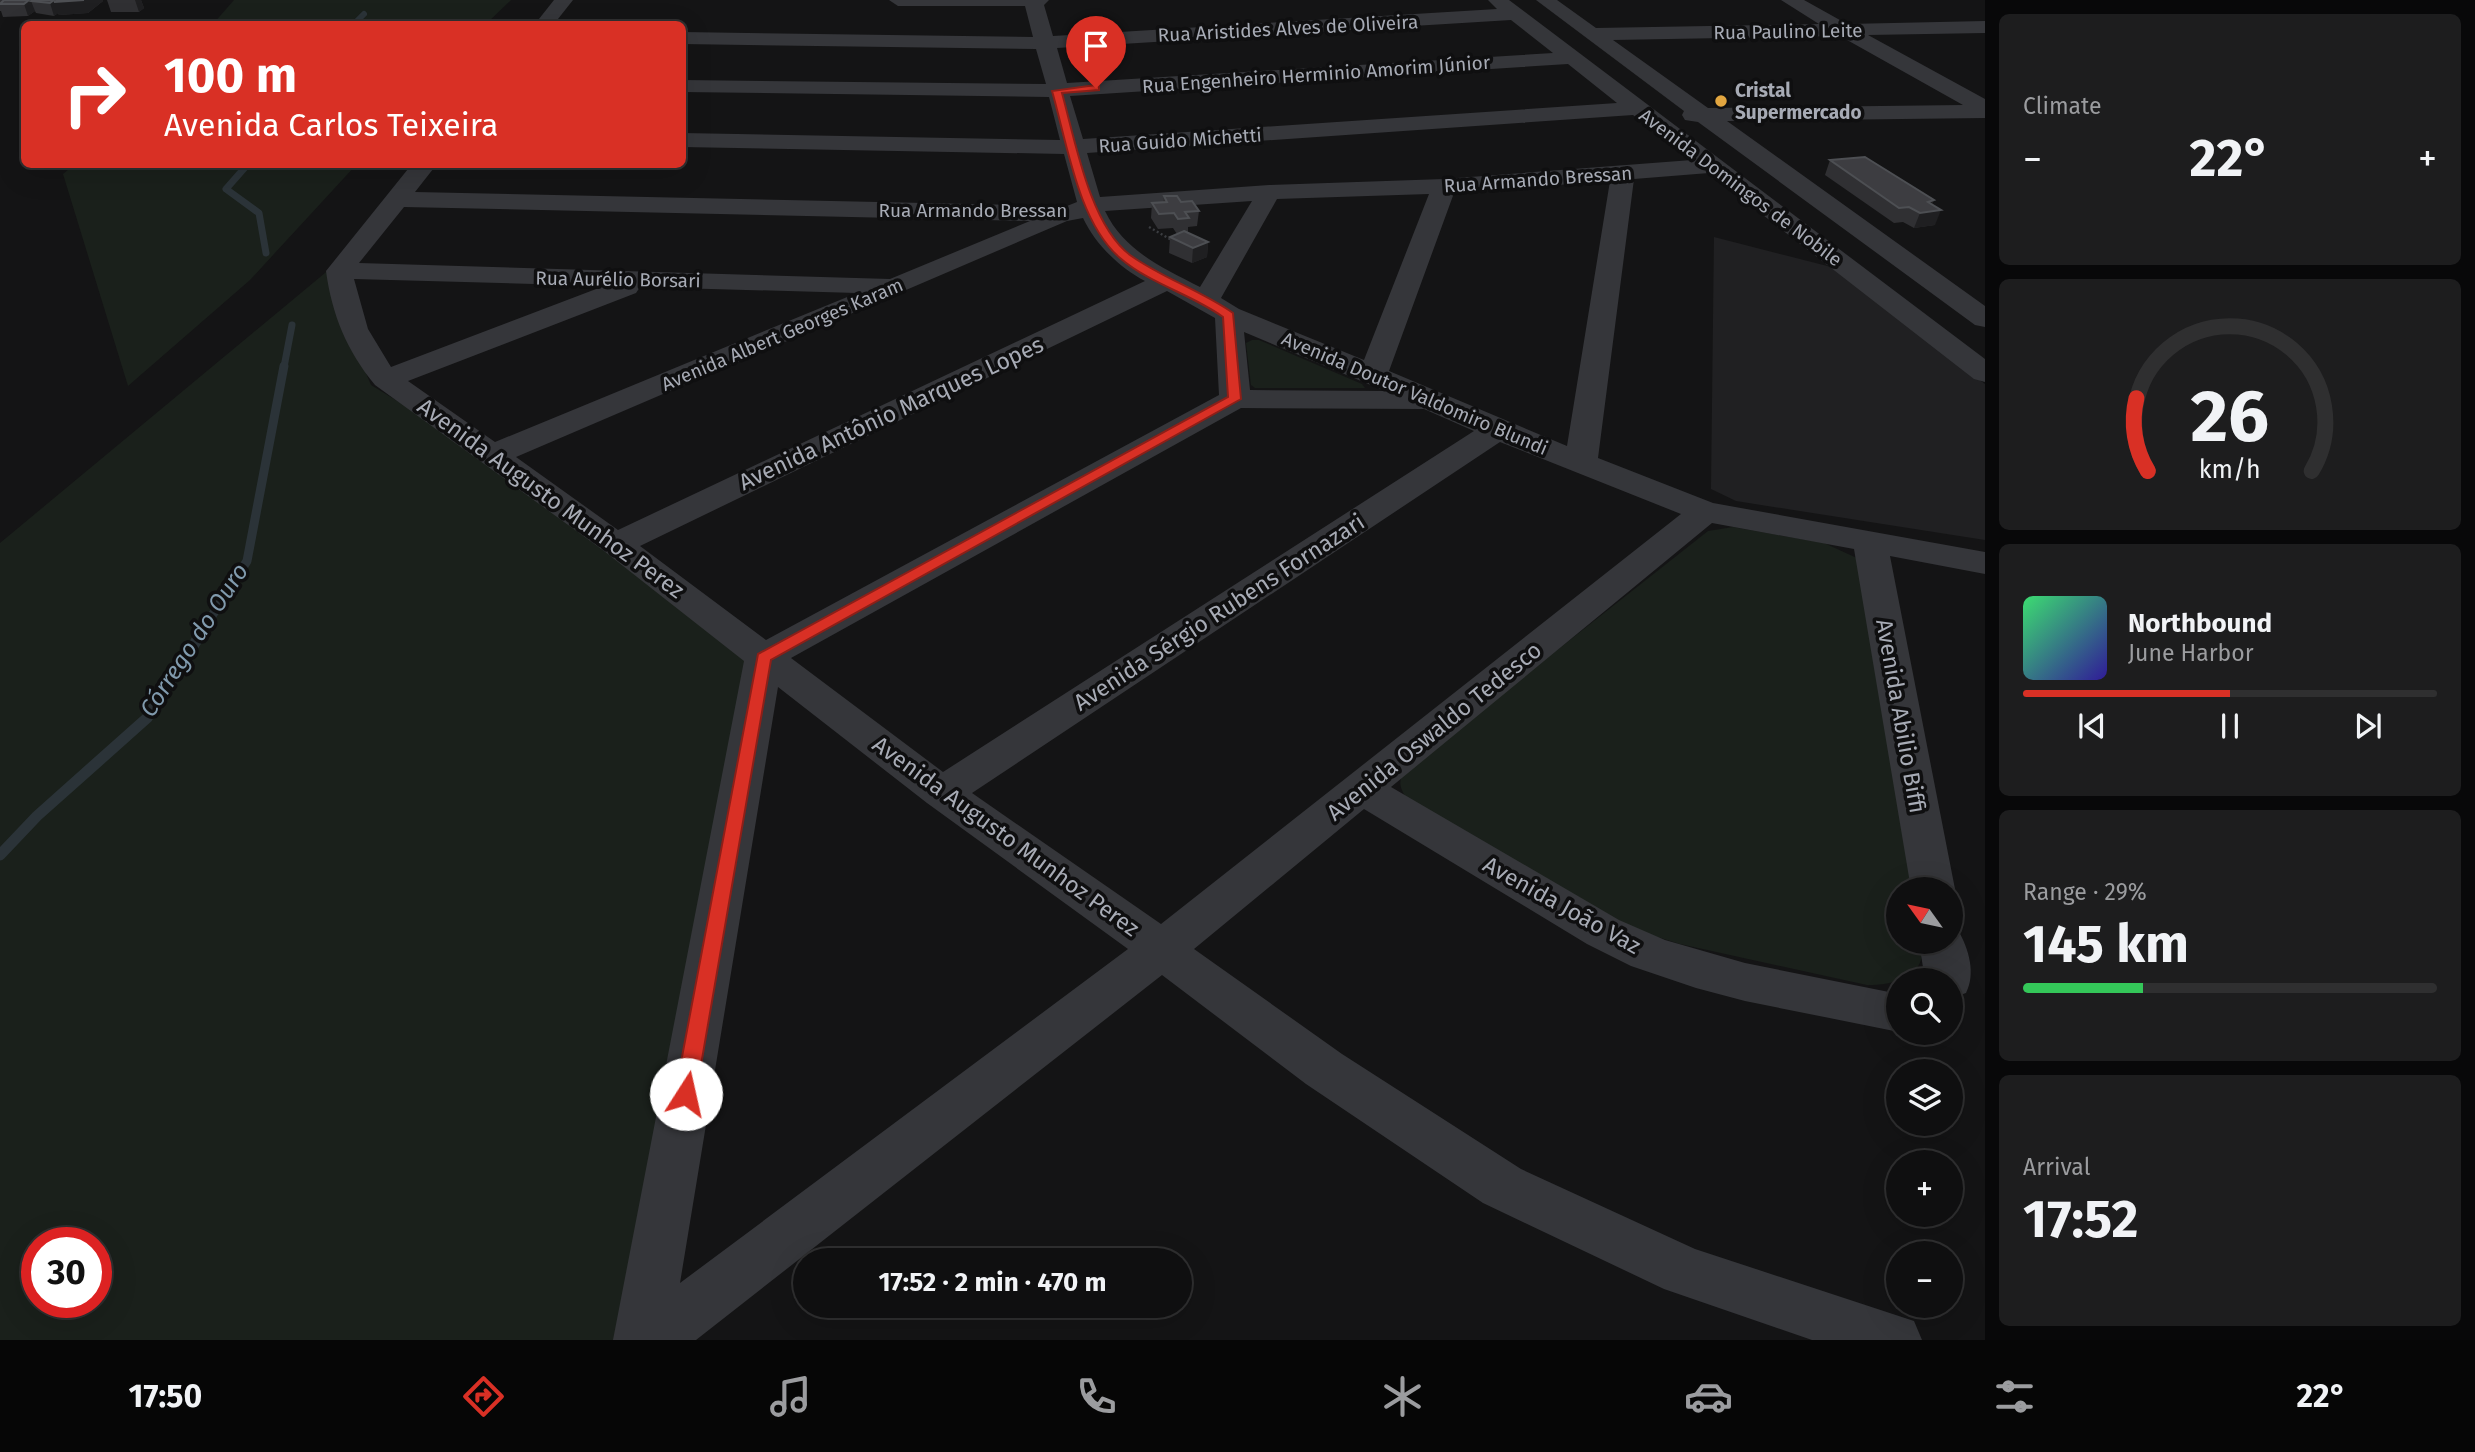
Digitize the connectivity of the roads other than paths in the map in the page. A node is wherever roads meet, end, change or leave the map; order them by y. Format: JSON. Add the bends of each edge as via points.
{"nodes":[{"id":1,"x":564,"y":0,"type":"edge"},
{"id":2,"x":898,"y":0,"type":"edge"},
{"id":3,"x":1033,"y":0,"type":"edge"},
{"id":4,"x":1040,"y":0,"type":"edge"},
{"id":5,"x":1545,"y":0,"type":"edge"},
{"id":6,"x":1790,"y":0,"type":"edge"},
{"id":7,"x":1506,"y":7,"type":"edge"},
{"id":8,"x":546,"y":21,"type":"edge"},
{"id":9,"x":1985,"y":27,"type":"edge"},
{"id":10,"x":1843,"y":30,"type":"junction"},
{"id":11,"x":1592,"y":34,"type":"junction"},
{"id":12,"x":686,"y":38,"type":"edge"},
{"id":13,"x":1044,"y":43,"type":"junction"},
{"id":14,"x":1572,"y":58,"type":"junction"},
{"id":15,"x":686,"y":86,"type":"edge"},
{"id":16,"x":1057,"y":91,"type":"junction"},
{"id":17,"x":1985,"y":109,"type":"edge"},
{"id":18,"x":1642,"y":112,"type":"junction"},
{"id":19,"x":1701,"y":115,"type":"junction"},
{"id":20,"x":686,"y":140,"type":"edge"},
{"id":21,"x":1073,"y":147,"type":"junction"},
{"id":22,"x":1713,"y":166,"type":"junction"},
{"id":23,"x":422,"y":168,"type":"edge"},
{"id":24,"x":1623,"y":172,"type":"junction"},
{"id":25,"x":1444,"y":186,"type":"junction"},
{"id":26,"x":1269,"y":192,"type":"junction"},
{"id":27,"x":400,"y":198,"type":"junction"},
{"id":28,"x":1080,"y":209,"type":"junction"},
{"id":29,"x":1883,"y":247,"type":"junction"},
{"id":30,"x":1826,"y":251,"type":"junction"},
{"id":31,"x":339,"y":271,"type":"junction"},
{"id":32,"x":642,"y":280,"type":"junction"},
{"id":33,"x":1166,"y":281,"type":"junction"},
{"id":34,"x":897,"y":285,"type":"junction"},
{"id":35,"x":1217,"y":307,"type":"junction"},
{"id":36,"x":1985,"y":319,"type":"edge"},
{"id":37,"x":1985,"y":373,"type":"edge"},
{"id":38,"x":1373,"y":375,"type":"junction"},
{"id":39,"x":386,"y":379,"type":"junction"},
{"id":40,"x":1235,"y":399,"type":"junction"},
{"id":41,"x":1429,"y":401,"type":"junction"},
{"id":42,"x":1497,"y":430,"type":"junction"},
{"id":43,"x":493,"y":455,"type":"junction"},
{"id":44,"x":1581,"y":462,"type":"junction"},
{"id":45,"x":1705,"y":512,"type":"junction"},
{"id":46,"x":616,"y":544,"type":"junction"},
{"id":47,"x":1870,"y":544,"type":"junction"},
{"id":48,"x":1985,"y":563,"type":"edge"},
{"id":49,"x":764,"y":657,"type":"junction"},
{"id":50,"x":1362,"y":789,"type":"junction"},
{"id":51,"x":942,"y":793,"type":"junction"},
{"id":52,"x":1931,"y":877,"type":"edge"},
{"id":53,"x":1162,"y":949,"type":"junction"},
{"id":54,"x":1886,"y":1010,"type":"edge"},
{"id":55,"x":642,"y":1340,"type":"edge"},
{"id":56,"x":651,"y":1340,"type":"edge"},
{"id":57,"x":1893,"y":1340,"type":"edge"}],
"edges":[{"from":1,"to":8,"type":"street"},
{"from":2,"to":3,"type":"street"},
{"from":3,"to":4,"type":"street"},
{"from":3,"to":13,"type":"street","name":"Avenida Doutor Valdomiro Blundi"},
{"from":5,"to":11,"type":"street","name":"Avenida Domingos de Nobile"},
{"from":6,"to":10,"type":"street"},
{"from":7,"to":13,"type":"street","name":"Rua Aristides Alves de Oliveira"},
{"from":7,"to":14,"type":"street","name":"Avenida Domingos de Nobile"},
{"from":9,"to":10,"type":"street","name":"Rua Paulino Leite"},
{"from":10,"to":11,"type":"street","name":"Rua Paulino Leite"},
{"from":10,"to":17,"type":"street"},
{"from":11,"to":19,"type":"street","name":"Avenida Domingos de Nobile"},
{"from":12,"to":13,"type":"street","name":"Rua Aristides Alves de Oliveira"},
{"from":13,"to":16,"type":"street","name":"Avenida Doutor Valdomiro Blundi"},
{"from":14,"to":16,"type":"street","name":"Rua Engenheiro Herminio Amorim Júnior"},
{"from":14,"to":18,"type":"street","name":"Avenida Domingos de Nobile"},
{"from":15,"to":16,"type":"street","name":"Rua Engenheiro Herminio Amorim Júnior"},
{"from":16,"to":21,"type":"street","name":"Avenida Doutor Valdomiro Blundi"},
{"from":17,"to":19,"type":"street","name":"Rua Guido Michetti"},
{"from":18,"to":19,"type":"street","name":"Rua Guido Michetti"},
{"from":18,"to":21,"type":"street","name":"Rua Guido Michetti"},
{"from":18,"to":22,"type":"street","name":"Avenida Domingos de Nobile"},
{"from":19,"to":29,"type":"street","name":"Avenida Domingos de Nobile"},
{"from":20,"to":21,"type":"street","name":"Rua Guido Michetti"},
{"from":21,"to":28,"type":"street","name":"Avenida Doutor Valdomiro Blundi"},
{"from":22,"to":24,"type":"street","name":"Rua Armando Bressan"},
{"from":22,"to":30,"type":"street","name":"Avenida Domingos de Nobile"},
{"from":23,"to":27,"type":"street"},
{"from":24,"to":25,"type":"street","name":"Rua Armando Bressan"},
{"from":24,"to":44,"type":"street"},
{"from":25,"to":26,"type":"street","name":"Rua Armando Bressan"},
{"from":25,"to":38,"type":"street"},
{"from":26,"to":28,"type":"street","name":"Rua Armando Bressan"},
{"from":26,"to":35,"type":"street"},
{"from":27,"to":28,"type":"street","name":"Rua Armando Bressan"},
{"from":27,"to":31,"type":"street"},
{"from":28,"to":33,"type":"street","name":"Avenida Doutor Valdomiro Blundi","via":[[1124,256]]},
{"from":28,"to":34,"type":"street","name":"Avenida Albert Georges Karam"},
{"from":29,"to":30,"type":"street"},
{"from":29,"to":36,"type":"street","name":"Avenida Domingos de Nobile"},
{"from":30,"to":37,"type":"street","name":"Avenida Domingos de Nobile"},
{"from":31,"to":32,"type":"street","name":"Rua Aurélio Borsari"},
{"from":31,"to":39,"type":"street","name":"Avenida Augusto Munhoz Perez","via":[[354,335]]},
{"from":32,"to":34,"type":"street","name":"Rua Aurélio Borsari"},
{"from":32,"to":39,"type":"street"},
{"from":33,"to":35,"type":"street","name":"Avenida Doutor Valdomiro Blundi"},
{"from":33,"to":46,"type":"street","name":"Avenida Antônio Marques Lopes"},
{"from":34,"to":43,"type":"street","name":"Avenida Albert Georges Karam"},
{"from":35,"to":38,"type":"street","name":"Avenida Doutor Valdomiro Blundi"},
{"from":35,"to":40,"type":"street"},
{"from":38,"to":41,"type":"street","name":"Avenida Doutor Valdomiro Blundi"},
{"from":39,"to":43,"type":"street","name":"Avenida Augusto Munhoz Perez"},
{"from":40,"to":41,"type":"street"},
{"from":40,"to":49,"type":"street"},
{"from":41,"to":42,"type":"street","name":"Avenida Doutor Valdomiro Blundi"},
{"from":42,"to":44,"type":"street","name":"Avenida Doutor Valdomiro Blundi"},
{"from":42,"to":51,"type":"street","name":"Avenida Sérgio Rubens Fornazari"},
{"from":43,"to":46,"type":"street","name":"Avenida Augusto Munhoz Perez"},
{"from":44,"to":45,"type":"street","name":"Avenida Doutor Valdomiro Blundi"},
{"from":45,"to":47,"type":"street","name":"Avenida Doutor Valdomiro Blundi"},
{"from":45,"to":50,"type":"street","name":"Avenida Oswaldo Tedesco"},
{"from":46,"to":49,"type":"street","name":"Avenida Augusto Munhoz Perez"},
{"from":47,"to":48,"type":"street","name":"Avenida Doutor Valdomiro Blundi"},
{"from":47,"to":52,"type":"street","name":"Avenida Abilio Biffi"},
{"from":49,"to":51,"type":"street","name":"Avenida Augusto Munhoz Perez"},
{"from":49,"to":55,"type":"street"},
{"from":50,"to":53,"type":"street","name":"Avenida Oswaldo Tedesco"},
{"from":50,"to":54,"type":"street","name":"Avenida João Vaz","via":[[1603,932],[1648,953],[1733,979]]},
{"from":51,"to":53,"type":"street","name":"Avenida Augusto Munhoz Perez"},
{"from":53,"to":56,"type":"street","name":"Avenida Oswaldo Tedesco"},
{"from":53,"to":57,"type":"street","name":"Avenida Augusto Munhoz Perez","via":[[1324,1069],[1502,1186],[1684,1271]]}]}
